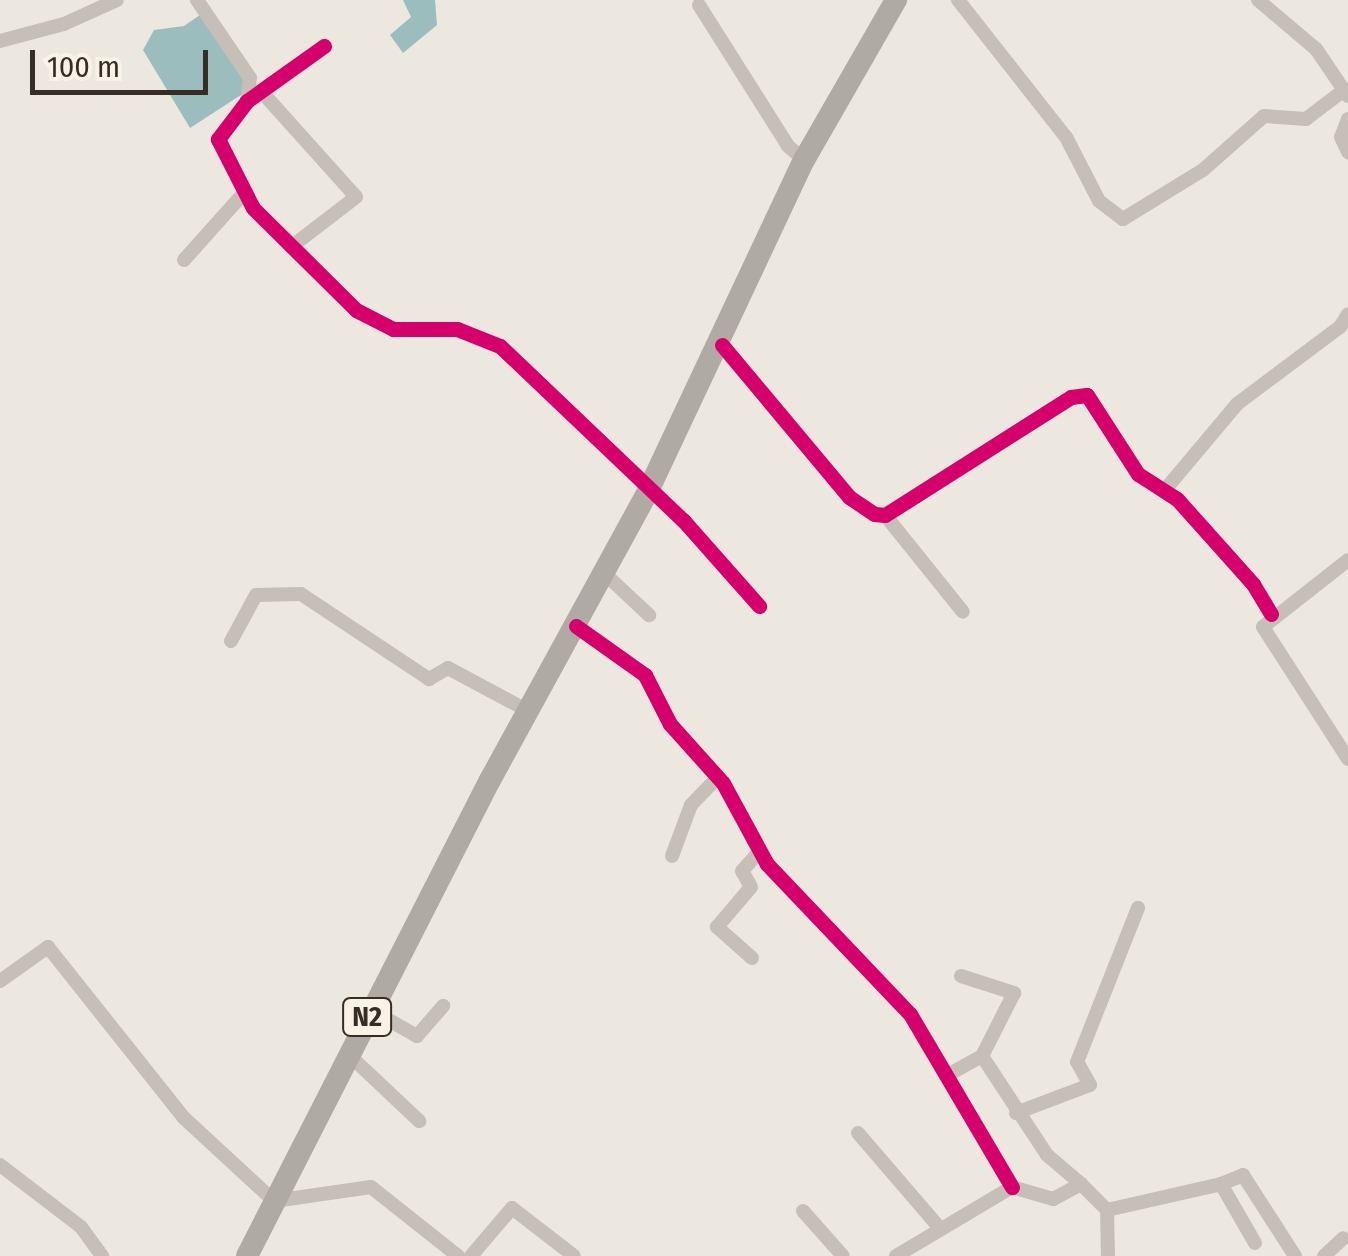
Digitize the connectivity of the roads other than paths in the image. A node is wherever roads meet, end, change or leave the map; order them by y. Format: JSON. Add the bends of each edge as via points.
{"nodes":[{"id":1,"x":117,"y":0,"type":"edge"},
{"id":2,"x":197,"y":0,"type":"edge"},
{"id":3,"x":896,"y":0,"type":"edge"},
{"id":4,"x":958,"y":0,"type":"edge"},
{"id":5,"x":1258,"y":0,"type":"edge"},
{"id":6,"x":699,"y":5,"type":"dead end"},
{"id":7,"x":0,"y":41,"type":"edge"},
{"id":8,"x":324,"y":46,"type":"dead end"},
{"id":9,"x":261,"y":91,"type":"junction"},
{"id":10,"x":1346,"y":93,"type":"edge"},
{"id":11,"x":247,"y":101,"type":"junction"},
{"id":12,"x":1348,"y":119,"type":"edge"},
{"id":13,"x":1348,"y":152,"type":"edge"},
{"id":14,"x":804,"y":160,"type":"junction"},
{"id":15,"x":244,"y":193,"type":"junction"},
{"id":16,"x":291,"y":247,"type":"junction"},
{"id":17,"x":184,"y":260,"type":"dead end"},
{"id":18,"x":1345,"y":323,"type":"edge"},
{"id":19,"x":722,"y":345,"type":"junction"},
{"id":20,"x":649,"y":489,"type":"junction"},
{"id":21,"x":1164,"y":491,"type":"junction"},
{"id":22,"x":885,"y":515,"type":"junction"},
{"id":23,"x":1348,"y":560,"type":"edge"},
{"id":24,"x":604,"y":572,"type":"junction"},
{"id":25,"x":759,"y":606,"type":"dead end"},
{"id":26,"x":963,"y":612,"type":"dead end"},
{"id":27,"x":1272,"y":614,"type":"junction"},
{"id":28,"x":649,"y":615,"type":"dead end"},
{"id":29,"x":576,"y":626,"type":"junction"},
{"id":30,"x":231,"y":641,"type":"dead end"},
{"id":31,"x":525,"y":722,"type":"junction"},
{"id":32,"x":1348,"y":759,"type":"edge"},
{"id":33,"x":718,"y":777,"type":"junction"},
{"id":34,"x":760,"y":851,"type":"junction"},
{"id":35,"x":672,"y":856,"type":"dead end"},
{"id":36,"x":1138,"y":908,"type":"dead end"},
{"id":37,"x":752,"y":958,"type":"dead end"},
{"id":38,"x":961,"y":976,"type":"dead end"},
{"id":39,"x":0,"y":981,"type":"edge"},
{"id":40,"x":443,"y":1006,"type":"dead end"},
{"id":41,"x":370,"y":1010,"type":"junction"},
{"id":42,"x":348,"y":1054,"type":"junction"},
{"id":43,"x":982,"y":1056,"type":"junction"},
{"id":44,"x":946,"y":1076,"type":"junction"},
{"id":45,"x":1016,"y":1113,"type":"junction"},
{"id":46,"x":420,"y":1121,"type":"dead end"},
{"id":47,"x":858,"y":1132,"type":"dead end"},
{"id":48,"x":0,"y":1165,"type":"edge"},
{"id":49,"x":1081,"y":1184,"type":"junction"},
{"id":50,"x":1221,"y":1184,"type":"junction"},
{"id":51,"x":1012,"y":1187,"type":"junction"},
{"id":52,"x":274,"y":1202,"type":"junction"},
{"id":53,"x":1107,"y":1210,"type":"junction"},
{"id":54,"x":802,"y":1211,"type":"dead end"},
{"id":55,"x":938,"y":1226,"type":"junction"},
{"id":56,"x":1342,"y":1238,"type":"dead end"},
{"id":57,"x":1255,"y":1243,"type":"dead end"},
{"id":58,"x":102,"y":1256,"type":"edge"},
{"id":59,"x":247,"y":1256,"type":"edge"},
{"id":60,"x":458,"y":1256,"type":"edge"},
{"id":61,"x":471,"y":1256,"type":"edge"},
{"id":62,"x":574,"y":1256,"type":"edge"},
{"id":63,"x":843,"y":1256,"type":"edge"},
{"id":64,"x":896,"y":1256,"type":"edge"},
{"id":65,"x":1108,"y":1256,"type":"edge"},
{"id":66,"x":1295,"y":1256,"type":"edge"},
{"id":67,"x":1325,"y":1256,"type":"edge"}],
"edges":[{"from":1,"to":7,"type":"street","via":[[64,24]]},
{"from":2,"to":11,"type":"street","via":[[250,78]]},
{"from":3,"to":14,"type":"highway","number":"N2"},
{"from":4,"to":10,"type":"street","via":[[1066,136],[1099,201],[1123,219],[1203,170],[1264,116],[1306,118]]},
{"from":5,"to":10,"type":"street","via":[[1316,48]]},
{"from":6,"to":14,"type":"street","via":[[788,146]]},
{"from":8,"to":9,"type":"street"},
{"from":9,"to":11,"type":"street"},
{"from":9,"to":16,"type":"street","via":[[356,197]]},
{"from":11,"to":15,"type":"street","via":[[218,140]]},
{"from":12,"to":13,"type":"street","via":[[1341,136]]},
{"from":14,"to":19,"type":"highway","number":"N2"},
{"from":15,"to":16,"type":"street"},
{"from":15,"to":17,"type":"street"},
{"from":16,"to":20,"type":"street","via":[[356,310],[393,329],[457,329],[500,346]]},
{"from":18,"to":21,"type":"street","via":[[1237,404]]},
{"from":19,"to":20,"type":"highway","number":"N2"},
{"from":19,"to":22,"type":"street","via":[[848,497]]},
{"from":20,"to":24,"type":"highway","number":"N2"},
{"from":20,"to":25,"type":"street"},
{"from":21,"to":22,"type":"street","via":[[1138,474],[1087,395],[1071,396]]},
{"from":21,"to":27,"type":"street","via":[[1254,584]]},
{"from":22,"to":26,"type":"street"},
{"from":23,"to":27,"type":"street"},
{"from":24,"to":28,"type":"street"},
{"from":24,"to":29,"type":"highway","number":"N2"},
{"from":27,"to":32,"type":"street","via":[[1263,627],[1267,641]]},
{"from":29,"to":31,"type":"highway","number":"N2"},
{"from":29,"to":33,"type":"street","via":[[644,675],[670,724]]},
{"from":30,"to":31,"type":"street","via":[[256,595],[301,594],[429,678],[448,668]]},
{"from":31,"to":41,"type":"highway","number":"N2"},
{"from":33,"to":34,"type":"street"},
{"from":33,"to":35,"type":"street","via":[[692,805]]},
{"from":34,"to":37,"type":"street","via":[[742,871],[752,887],[717,927]]},
{"from":34,"to":44,"type":"street","via":[[834,941],[910,1014]]},
{"from":36,"to":45,"type":"street","via":[[1077,1062],[1090,1085]]},
{"from":38,"to":43,"type":"street","via":[[1014,994]]},
{"from":39,"to":52,"type":"street","via":[[48,947],[183,1118]]},
{"from":40,"to":41,"type":"street","via":[[417,1036]]},
{"from":41,"to":42,"type":"highway","number":"N2"},
{"from":42,"to":46,"type":"street"},
{"from":42,"to":52,"type":"highway","number":"N2"},
{"from":43,"to":44,"type":"street"},
{"from":43,"to":45,"type":"street"},
{"from":44,"to":51,"type":"street"},
{"from":45,"to":49,"type":"street"},
{"from":47,"to":55,"type":"street"},
{"from":48,"to":58,"type":"street","via":[[81,1228]]},
{"from":49,"to":51,"type":"street","via":[[1053,1199],[1035,1188]]},
{"from":49,"to":53,"type":"street"},
{"from":50,"to":53,"type":"street"},
{"from":50,"to":57,"type":"street"},
{"from":50,"to":66,"type":"street","via":[[1243,1175]]},
{"from":51,"to":55,"type":"street"},
{"from":52,"to":59,"type":"highway","number":"N2"},
{"from":52,"to":60,"type":"street","via":[[371,1187]]},
{"from":53,"to":65,"type":"street"},
{"from":54,"to":63,"type":"street"},
{"from":55,"to":64,"type":"street"},
{"from":56,"to":67,"type":"street"},
{"from":61,"to":62,"type":"street","via":[[512,1208]]}]}
